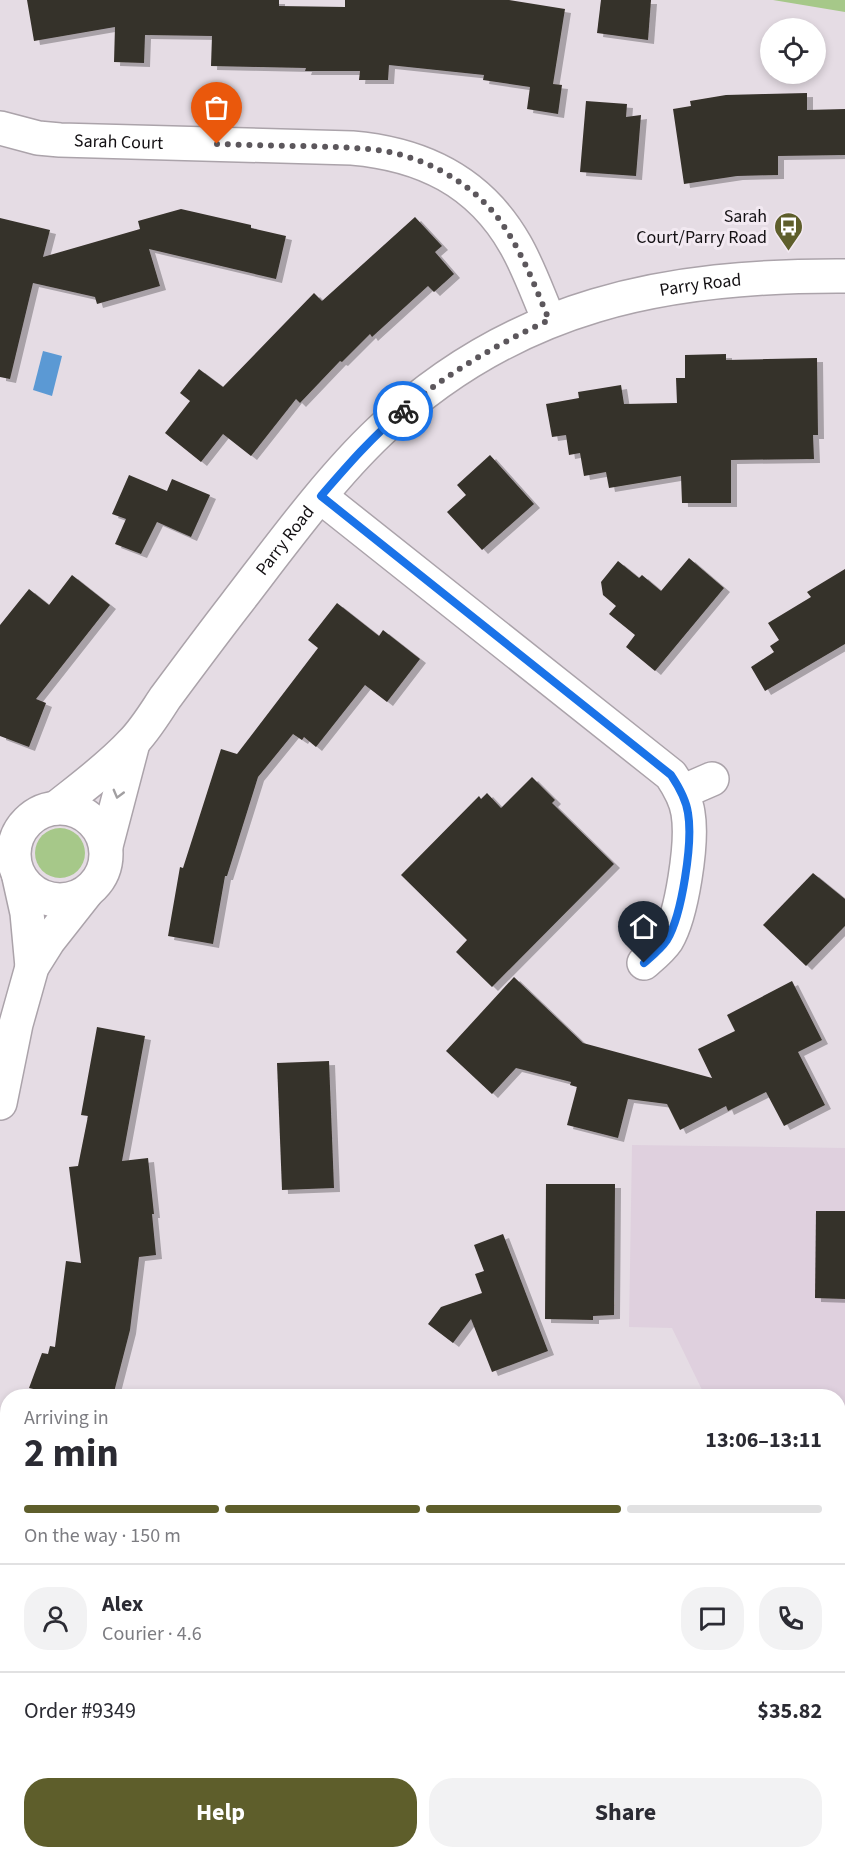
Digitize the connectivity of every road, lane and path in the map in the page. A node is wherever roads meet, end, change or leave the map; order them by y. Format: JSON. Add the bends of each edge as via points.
{"nodes":[{"id":1,"x":0,"y":128,"type":"edge"},
{"id":2,"x":845,"y":276,"type":"edge"},
{"id":3,"x":549,"y":320,"type":"junction"},
{"id":4,"x":321,"y":496,"type":"junction"},
{"id":5,"x":133,"y":742,"type":"junction"},
{"id":6,"x":712,"y":779,"type":"dead end"},
{"id":7,"x":682,"y":792,"type":"junction"},
{"id":8,"x":45,"y":812,"type":"junction"},
{"id":9,"x":0,"y":815,"type":"edge"},
{"id":10,"x":106,"y":846,"type":"junction"},
{"id":11,"x":11,"y":862,"type":"edge"},
{"id":12,"x":86,"y":893,"type":"junction"},
{"id":13,"x":644,"y":963,"type":"dead end"},
{"id":14,"x":32,"y":967,"type":"junction"},
{"id":15,"x":0,"y":1103,"type":"edge"}],
"edges":[{"from":1,"to":3,"type":"street","name":"Sarah Court","via":[[60,140],[380,150],[422,162],[463,185],[500,220],[527,267]]},
{"from":2,"to":3,"type":"street","name":"Parry Road","via":[[756,277],[666,287]]},
{"from":3,"to":4,"type":"street","name":"Parry Road","via":[[472,361],[429,390],[380,431]]},
{"from":4,"to":5,"type":"street","name":"Parry Road"},
{"from":4,"to":7,"type":"street","via":[[657,762]]},
{"from":5,"to":8,"type":"street","name":"Parry Road"},
{"from":5,"to":10,"type":"street","name":"Parry Road","one_way":true},
{"from":6,"to":7,"type":"street"},
{"from":7,"to":13,"type":"street","via":[[689,832],[680,904],[667,940]]},
{"from":8,"to":9,"type":"street"},
{"from":8,"to":10,"type":"street","via":[[70,809],[83,813],[101,833]]},
{"from":8,"to":11,"type":"street","via":[[24,825]]},
{"from":10,"to":12,"type":"street","via":[[103,872]]},
{"from":11,"to":12,"type":"street","via":[[29,888],[42,897],[71,899]]},
{"from":11,"to":14,"type":"street","via":[[27,913]]},
{"from":12,"to":14,"type":"street"},
{"from":14,"to":15,"type":"street"}]}
